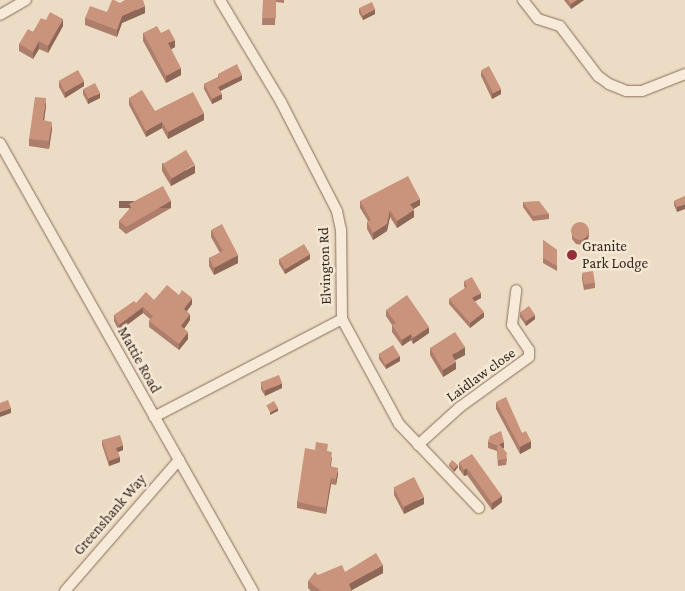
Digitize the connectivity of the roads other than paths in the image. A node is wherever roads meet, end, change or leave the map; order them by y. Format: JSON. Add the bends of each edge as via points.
{"nodes":[{"id":1,"x":26,"y":0,"type":"edge"},
{"id":2,"x":220,"y":0,"type":"edge"},
{"id":3,"x":524,"y":0,"type":"edge"},
{"id":4,"x":0,"y":15,"type":"edge"},
{"id":5,"x":685,"y":74,"type":"edge"},
{"id":6,"x":0,"y":143,"type":"edge"},
{"id":7,"x":516,"y":290,"type":"dead end"},
{"id":8,"x":342,"y":318,"type":"junction"},
{"id":9,"x":154,"y":417,"type":"junction"},
{"id":10,"x":418,"y":445,"type":"junction"},
{"id":11,"x":179,"y":460,"type":"junction"},
{"id":12,"x":479,"y":508,"type":"dead end"},
{"id":13,"x":64,"y":591,"type":"edge"},
{"id":14,"x":253,"y":591,"type":"edge"}],
"edges":[{"from":1,"to":4,"type":"street"},
{"from":2,"to":8,"type":"street","name":"Elvington Rd","via":[[281,102],[337,212],[341,230]]},
{"from":3,"to":5,"type":"street","via":[[538,19],[560,26],[598,76],[609,84],[626,91],[642,91]]},
{"from":6,"to":9,"type":"street","name":"Mattie Road"},
{"from":7,"to":10,"type":"street","name":"Laidlaw close","via":[[512,325],[529,350],[529,357],[460,406]]},
{"from":8,"to":9,"type":"street","name":"Elvington Rd"},
{"from":8,"to":10,"type":"street","via":[[392,413]]},
{"from":9,"to":11,"type":"street","name":"Mattie Road"},
{"from":10,"to":12,"type":"street"},
{"from":11,"to":13,"type":"street","name":"Greenshank Way"},
{"from":11,"to":14,"type":"street","name":"Mattie Road"}]}
